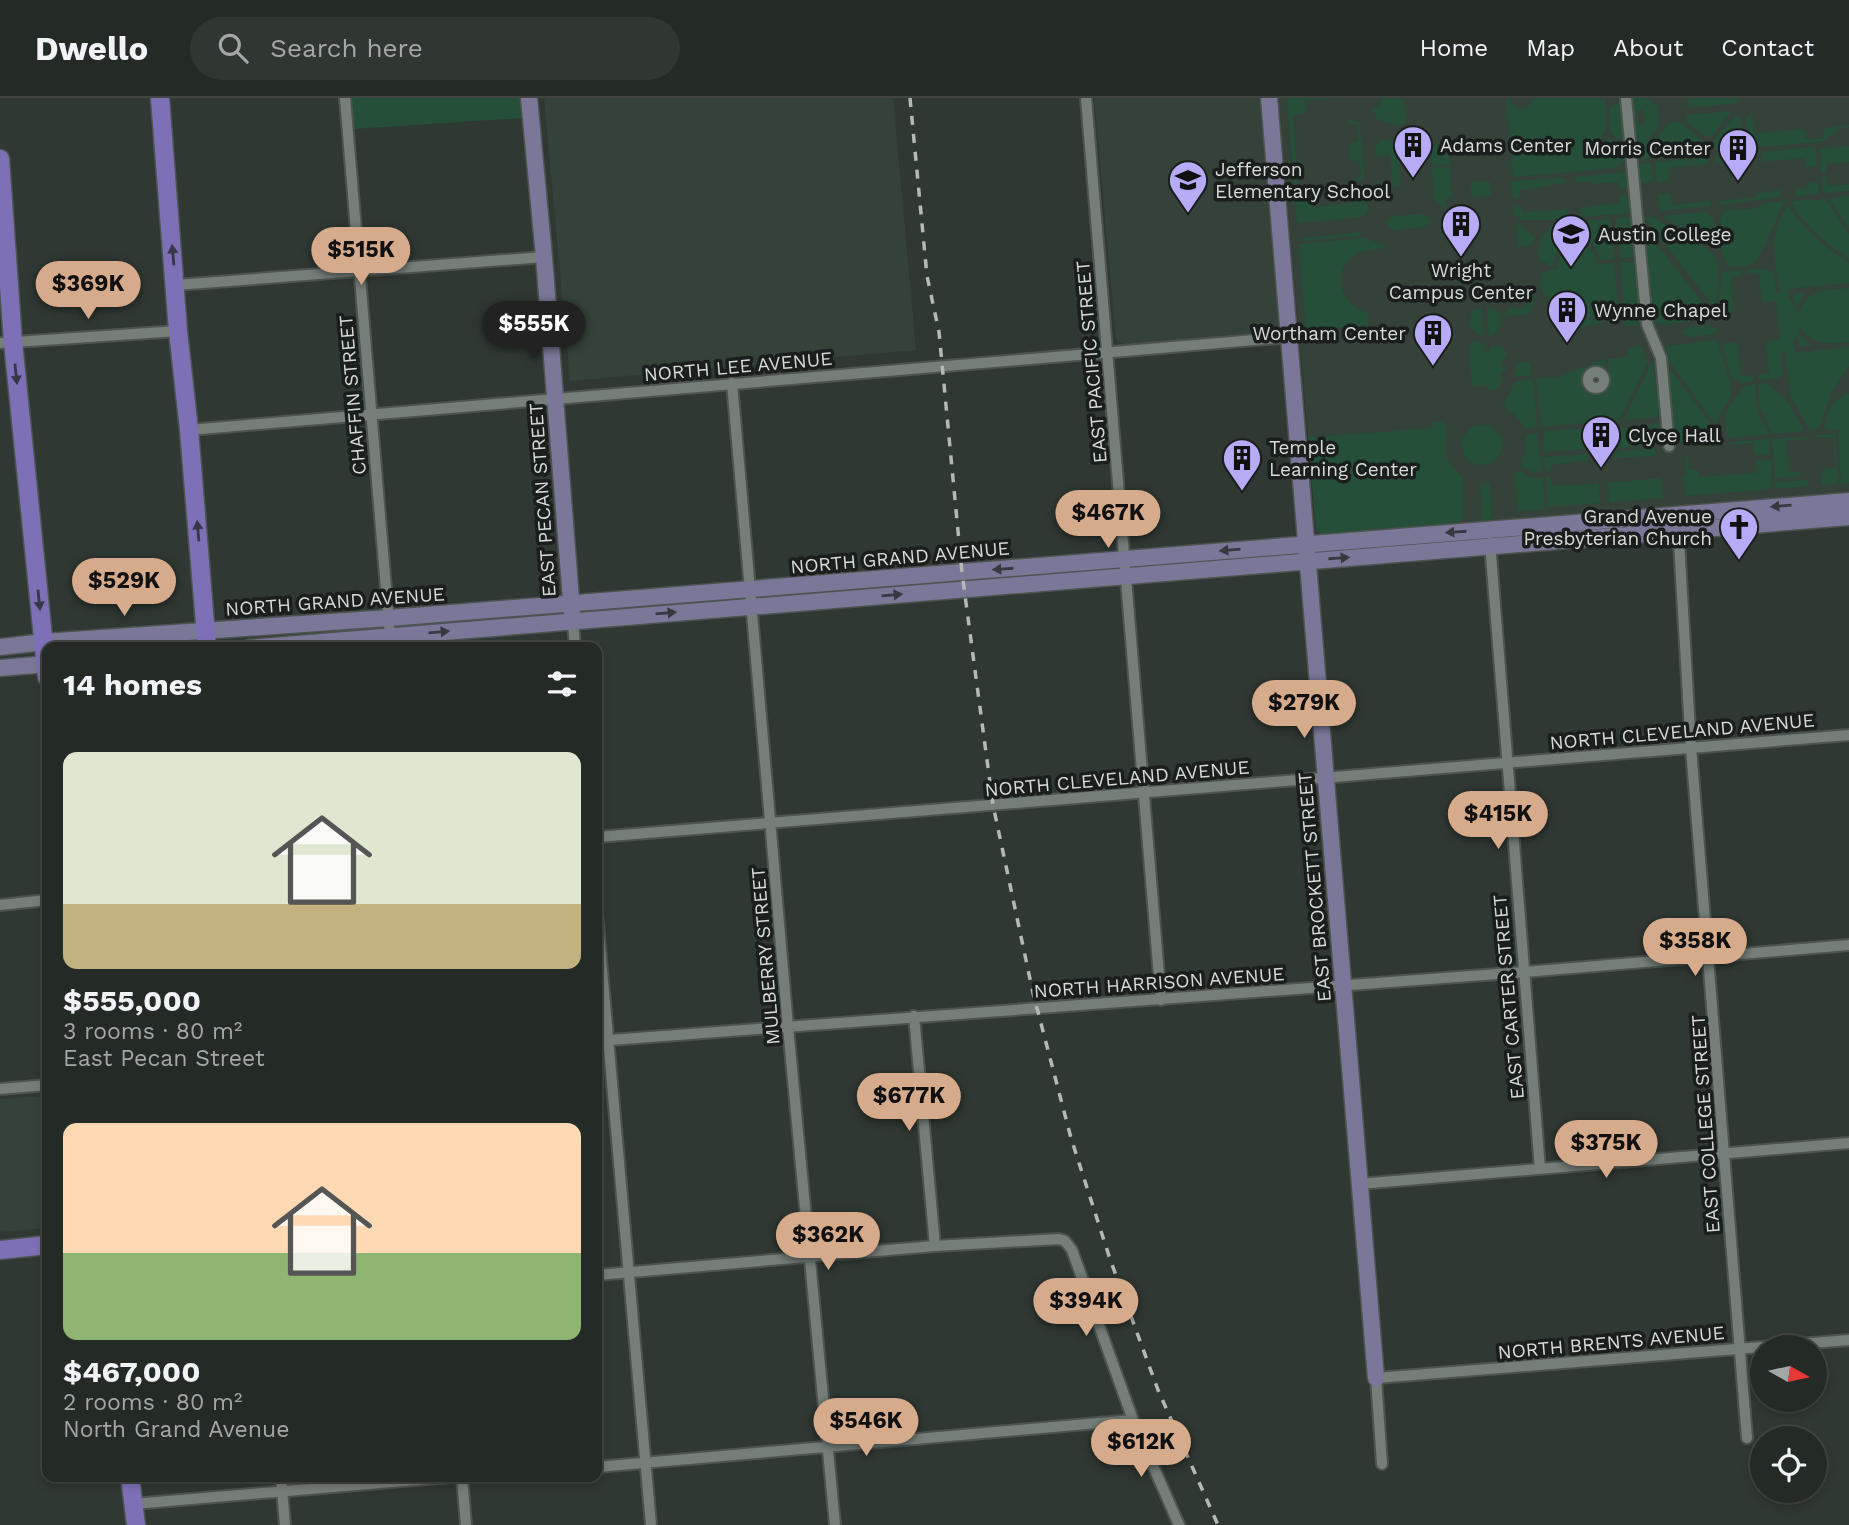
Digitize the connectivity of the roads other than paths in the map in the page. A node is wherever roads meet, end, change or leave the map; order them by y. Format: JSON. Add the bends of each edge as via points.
{"nodes":[{"id":1,"x":160,"y":98,"type":"edge"},
{"id":2,"x":345,"y":98,"type":"edge"},
{"id":3,"x":529,"y":98,"type":"edge"},
{"id":4,"x":1086,"y":98,"type":"edge"},
{"id":5,"x":1269,"y":98,"type":"edge"},
{"id":6,"x":1626,"y":98,"type":"edge"},
{"id":7,"x":0,"y":159,"type":"edge"},
{"id":8,"x":544,"y":257,"type":"junction"},
{"id":9,"x":359,"y":271,"type":"junction"},
{"id":10,"x":176,"y":285,"type":"junction"},
{"id":11,"x":178,"y":331,"type":"junction"},
{"id":12,"x":1290,"y":337,"type":"junction"},
{"id":13,"x":6,"y":343,"type":"edge"},
{"id":14,"x":1108,"y":354,"type":"junction"},
{"id":15,"x":732,"y":383,"type":"junction"},
{"id":16,"x":556,"y":398,"type":"junction"},
{"id":17,"x":372,"y":414,"type":"junction"},
{"id":18,"x":189,"y":430,"type":"junction"},
{"id":19,"x":1669,"y":446,"type":"dead end"},
{"id":20,"x":1849,"y":501,"type":"edge"},
{"id":21,"x":1849,"y":517,"type":"edge"},
{"id":22,"x":1678,"y":523,"type":"junction"},
{"id":23,"x":1489,"y":538,"type":"junction"},
{"id":24,"x":1306,"y":543,"type":"junction"},
{"id":25,"x":1307,"y":560,"type":"junction"},
{"id":26,"x":1125,"y":568,"type":"junction"},
{"id":27,"x":752,"y":590,"type":"junction"},
{"id":28,"x":571,"y":603,"type":"junction"},
{"id":29,"x":753,"y":607,"type":"junction"},
{"id":30,"x":389,"y":618,"type":"junction"},
{"id":31,"x":573,"y":621,"type":"junction"},
{"id":32,"x":207,"y":640,"type":"edge"},
{"id":33,"x":42,"y":642,"type":"edge"},
{"id":34,"x":44,"y":642,"type":"joint"},
{"id":35,"x":391,"y":642,"type":"edge"},
{"id":36,"x":575,"y":642,"type":"edge"},
{"id":37,"x":3,"y":647,"type":"edge"},
{"id":38,"x":4,"y":667,"type":"edge"},
{"id":39,"x":42,"y":668,"type":"edge"},
{"id":40,"x":1849,"y":735,"type":"edge"},
{"id":41,"x":1691,"y":748,"type":"junction"},
{"id":42,"x":1507,"y":762,"type":"junction"},
{"id":43,"x":1326,"y":778,"type":"junction"},
{"id":44,"x":1142,"y":793,"type":"junction"},
{"id":45,"x":772,"y":822,"type":"junction"},
{"id":46,"x":602,"y":837,"type":"edge"},
{"id":47,"x":42,"y":901,"type":"edge"},
{"id":48,"x":0,"y":905,"type":"edge"},
{"id":49,"x":1849,"y":945,"type":"edge"},
{"id":50,"x":1709,"y":957,"type":"junction"},
{"id":51,"x":1524,"y":972,"type":"junction"},
{"id":52,"x":1344,"y":986,"type":"junction"},
{"id":53,"x":1161,"y":1000,"type":"junction"},
{"id":54,"x":914,"y":1016,"type":"junction"},
{"id":55,"x":788,"y":1027,"type":"junction"},
{"id":56,"x":602,"y":1040,"type":"edge"},
{"id":57,"x":42,"y":1085,"type":"edge"},
{"id":58,"x":0,"y":1089,"type":"edge"},
{"id":59,"x":1849,"y":1143,"type":"edge"},
{"id":60,"x":1724,"y":1154,"type":"junction"},
{"id":61,"x":1540,"y":1169,"type":"junction"},
{"id":62,"x":1359,"y":1184,"type":"junction"},
{"id":63,"x":42,"y":1246,"type":"edge"},
{"id":64,"x":935,"y":1247,"type":"junction"},
{"id":65,"x":0,"y":1250,"type":"edge"},
{"id":66,"x":810,"y":1257,"type":"junction"},
{"id":67,"x":629,"y":1272,"type":"junction"},
{"id":68,"x":602,"y":1275,"type":"edge"},
{"id":69,"x":1849,"y":1340,"type":"edge"},
{"id":70,"x":1740,"y":1349,"type":"junction"},
{"id":71,"x":1376,"y":1378,"type":"junction"},
{"id":72,"x":1133,"y":1420,"type":"junction"},
{"id":73,"x":1747,"y":1438,"type":"dead end"},
{"id":74,"x":828,"y":1446,"type":"junction"},
{"id":75,"x":647,"y":1464,"type":"junction"},
{"id":76,"x":1382,"y":1464,"type":"dead end"},
{"id":77,"x":602,"y":1467,"type":"edge"},
{"id":78,"x":131,"y":1482,"type":"edge"},
{"id":79,"x":281,"y":1482,"type":"edge"},
{"id":80,"x":390,"y":1482,"type":"edge"},
{"id":81,"x":462,"y":1482,"type":"edge"},
{"id":82,"x":282,"y":1491,"type":"junction"},
{"id":83,"x":133,"y":1504,"type":"junction"},
{"id":84,"x":136,"y":1525,"type":"edge"},
{"id":85,"x":285,"y":1525,"type":"edge"},
{"id":86,"x":466,"y":1525,"type":"edge"},
{"id":87,"x":651,"y":1525,"type":"edge"},
{"id":88,"x":835,"y":1525,"type":"edge"},
{"id":89,"x":1179,"y":1525,"type":"edge"}],
"edges":[{"from":10,"to":1,"type":"main road","one_way":true},
{"from":2,"to":9,"type":"street","name":"CHAFFIN STREET"},
{"from":3,"to":8,"type":"main road","name":"EAST PECAN STREET"},
{"from":4,"to":14,"type":"street","name":"EAST PACIFIC STREET"},
{"from":5,"to":12,"type":"main road","name":"EAST BROCKETT STREET"},
{"from":6,"to":19,"type":"street","via":[[1647,324],[1661,359]]},
{"from":7,"to":13,"type":"main road"},
{"from":8,"to":9,"type":"street"},
{"from":8,"to":16,"type":"main road","name":"EAST PECAN STREET"},
{"from":9,"to":10,"type":"street"},
{"from":9,"to":17,"type":"street","name":"CHAFFIN STREET"},
{"from":10,"to":11,"type":"main road"},
{"from":11,"to":13,"type":"street"},
{"from":11,"to":18,"type":"main road"},
{"from":12,"to":14,"type":"street","name":"NORTH LEE AVENUE"},
{"from":12,"to":24,"type":"main road","name":"EAST BROCKETT STREET"},
{"from":13,"to":34,"type":"main road","one_way":true},
{"from":14,"to":15,"type":"street","name":"NORTH LEE AVENUE"},
{"from":14,"to":26,"type":"street","name":"EAST PACIFIC STREET"},
{"from":15,"to":16,"type":"street","name":"NORTH LEE AVENUE"},
{"from":15,"to":27,"type":"street","name":"MULBERRY STREET"},
{"from":16,"to":17,"type":"street","name":"NORTH LEE AVENUE"},
{"from":16,"to":28,"type":"main road","name":"EAST PECAN STREET"},
{"from":17,"to":18,"type":"street","name":"NORTH LEE AVENUE"},
{"from":17,"to":30,"type":"street","name":"CHAFFIN STREET"},
{"from":32,"to":18,"type":"main road","one_way":true},
{"from":20,"to":22,"type":"main road","name":"NORTH GRAND AVENUE","one_way":true},
{"from":21,"to":22,"type":"main road","name":"NORTH GRAND AVENUE"},
{"from":22,"to":23,"type":"main road","name":"NORTH GRAND AVENUE"},
{"from":22,"to":41,"type":"street","name":"EAST COLLEGE STREET"},
{"from":23,"to":24,"type":"main road","name":"NORTH GRAND AVENUE","one_way":true},
{"from":25,"to":23,"type":"main road","name":"NORTH GRAND AVENUE","one_way":true},
{"from":23,"to":42,"type":"street","name":"EAST CARTER STREET"},
{"from":24,"to":25,"type":"main road","name":"EAST BROCKETT STREET"},
{"from":24,"to":26,"type":"main road","name":"NORTH GRAND AVENUE","one_way":true},
{"from":25,"to":26,"type":"main road","name":"NORTH GRAND AVENUE"},
{"from":25,"to":43,"type":"main road","name":"EAST BROCKETT STREET"},
{"from":26,"to":27,"type":"main road","name":"NORTH GRAND AVENUE","one_way":true},
{"from":29,"to":26,"type":"main road","name":"NORTH GRAND AVENUE","one_way":true},
{"from":26,"to":44,"type":"street","name":"EAST PACIFIC STREET"},
{"from":27,"to":28,"type":"main road","name":"NORTH GRAND AVENUE"},
{"from":27,"to":29,"type":"street","name":"MULBERRY STREET"},
{"from":28,"to":30,"type":"main road","name":"NORTH GRAND AVENUE"},
{"from":28,"to":31,"type":"main road","name":"EAST PECAN STREET"},
{"from":31,"to":29,"type":"main road","name":"NORTH GRAND AVENUE","one_way":true},
{"from":29,"to":45,"type":"street","name":"MULBERRY STREET"},
{"from":30,"to":32,"type":"main road","name":"NORTH GRAND AVENUE"},
{"from":30,"to":35,"type":"street","name":"CHAFFIN STREET"},
{"from":35,"to":31,"type":"main road","name":"NORTH GRAND AVENUE","one_way":true},
{"from":31,"to":36,"type":"street","name":"EAST PECAN STREET"},
{"from":32,"to":34,"type":"main road","name":"NORTH GRAND AVENUE"},
{"from":33,"to":37,"type":"main road","name":"NORTH GRAND AVENUE"},
{"from":37,"to":38,"type":"street"},
{"from":38,"to":39,"type":"main road"},
{"from":40,"to":41,"type":"street","name":"NORTH CLEVELAND AVENUE"},
{"from":41,"to":42,"type":"street","name":"NORTH CLEVELAND AVENUE"},
{"from":41,"to":50,"type":"street","name":"EAST COLLEGE STREET"},
{"from":42,"to":43,"type":"street","name":"NORTH CLEVELAND AVENUE"},
{"from":42,"to":51,"type":"street","name":"EAST CARTER STREET"},
{"from":43,"to":44,"type":"street","name":"NORTH CLEVELAND AVENUE"},
{"from":43,"to":52,"type":"main road","name":"EAST BROCKETT STREET"},
{"from":44,"to":45,"type":"street","name":"NORTH CLEVELAND AVENUE"},
{"from":44,"to":53,"type":"street","name":"EAST PACIFIC STREET"},
{"from":45,"to":46,"type":"street","name":"NORTH CLEVELAND AVENUE"},
{"from":45,"to":55,"type":"street","name":"MULBERRY STREET"},
{"from":47,"to":48,"type":"street"},
{"from":49,"to":50,"type":"street","name":"NORTH HARRISON AVENUE"},
{"from":50,"to":51,"type":"street","name":"NORTH HARRISON AVENUE"},
{"from":50,"to":60,"type":"street","name":"EAST COLLEGE STREET"},
{"from":51,"to":52,"type":"street","name":"NORTH HARRISON AVENUE"},
{"from":51,"to":61,"type":"street","name":"EAST CARTER STREET"},
{"from":52,"to":53,"type":"street","name":"NORTH HARRISON AVENUE"},
{"from":52,"to":62,"type":"main road","name":"EAST BROCKETT STREET"},
{"from":53,"to":54,"type":"street","name":"NORTH HARRISON AVENUE"},
{"from":54,"to":55,"type":"street","name":"NORTH HARRISON AVENUE"},
{"from":54,"to":64,"type":"street"},
{"from":55,"to":56,"type":"street","name":"NORTH HARRISON AVENUE"},
{"from":55,"to":66,"type":"street","name":"MULBERRY STREET"},
{"from":56,"to":67,"type":"street"},
{"from":57,"to":58,"type":"street"},
{"from":59,"to":60,"type":"street"},
{"from":60,"to":61,"type":"street"},
{"from":60,"to":70,"type":"street","name":"EAST COLLEGE STREET"},
{"from":61,"to":62,"type":"street"},
{"from":62,"to":71,"type":"main road","name":"EAST BROCKETT STREET"},
{"from":63,"to":65,"type":"main road"},
{"from":64,"to":66,"type":"street"},
{"from":64,"to":72,"type":"street","via":[[1051,1238],[1065,1241]]},
{"from":66,"to":67,"type":"street"},
{"from":66,"to":74,"type":"street","name":"MULBERRY STREET"},
{"from":67,"to":68,"type":"street"},
{"from":67,"to":75,"type":"street"},
{"from":69,"to":70,"type":"street","name":"NORTH BRENTS AVENUE"},
{"from":70,"to":71,"type":"street","name":"NORTH BRENTS AVENUE"},
{"from":70,"to":73,"type":"street","name":"EAST COLLEGE STREET"},
{"from":71,"to":76,"type":"street","name":"EAST BROCKETT STREET"},
{"from":72,"to":74,"type":"street"},
{"from":72,"to":89,"type":"street"},
{"from":74,"to":75,"type":"street"},
{"from":74,"to":88,"type":"street","name":"MULBERRY STREET"},
{"from":75,"to":77,"type":"street"},
{"from":75,"to":87,"type":"street"},
{"from":78,"to":83,"type":"main road"},
{"from":79,"to":82,"type":"street"},
{"from":80,"to":82,"type":"street"},
{"from":81,"to":86,"type":"street"},
{"from":82,"to":83,"type":"street"},
{"from":82,"to":85,"type":"street"},
{"from":83,"to":84,"type":"main road"}]}
